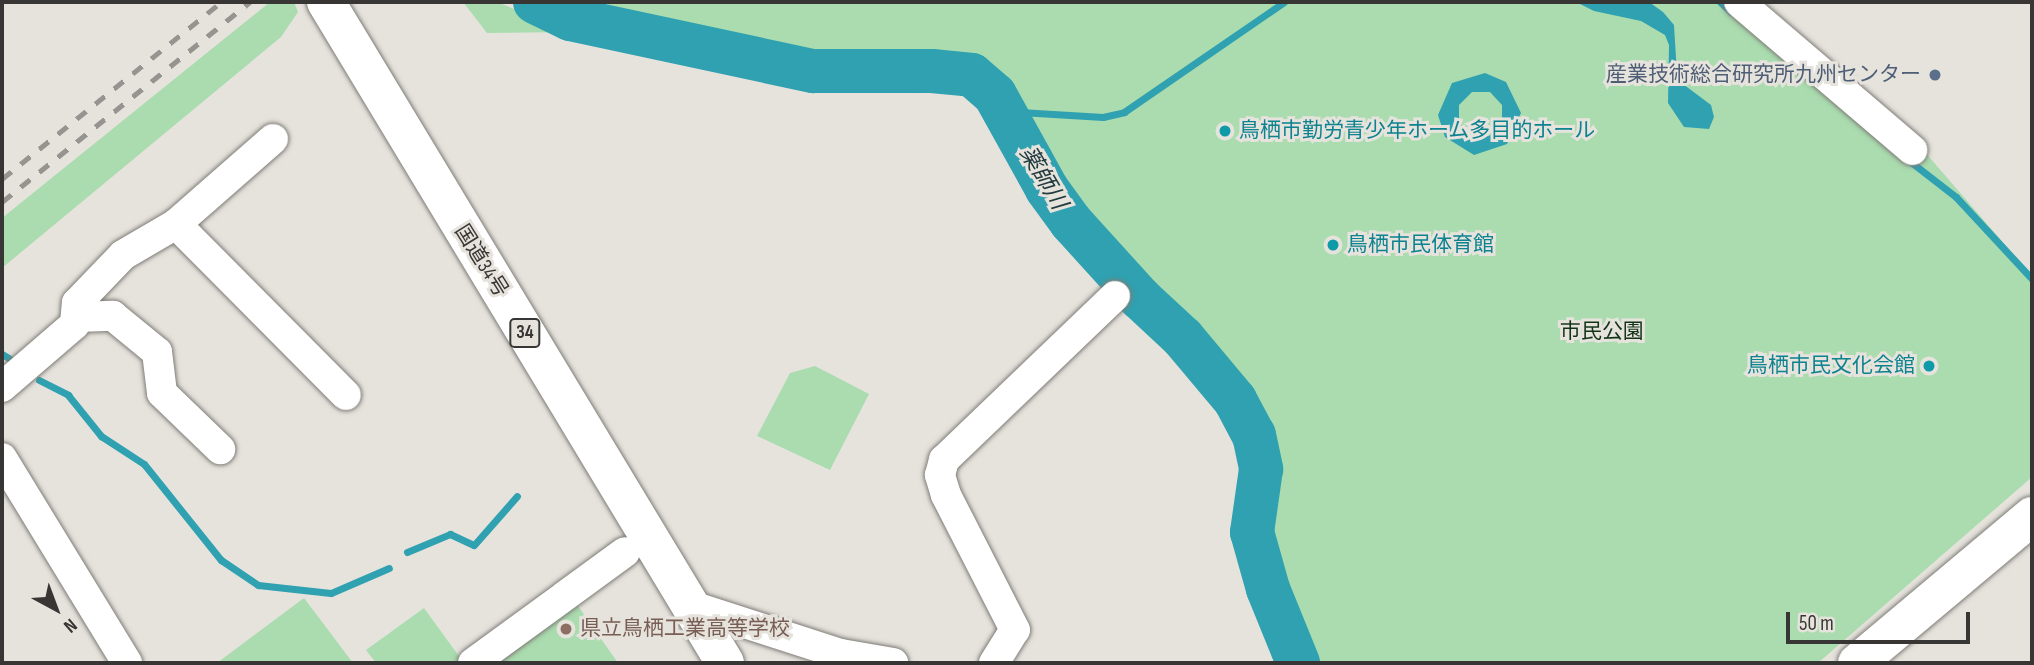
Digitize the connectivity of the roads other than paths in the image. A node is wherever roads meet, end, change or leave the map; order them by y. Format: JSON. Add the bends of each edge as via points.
{"nodes":[{"id":1,"x":326,"y":2,"type":"edge"},
{"id":2,"x":1739,"y":2,"type":"edge"},
{"id":3,"x":273,"y":139,"type":"dead end"},
{"id":4,"x":1912,"y":150,"type":"dead end"},
{"id":5,"x":176,"y":224,"type":"junction"},
{"id":6,"x":1115,"y":296,"type":"dead end"},
{"id":7,"x":76,"y":317,"type":"junction"},
{"id":8,"x":2,"y":387,"type":"edge"},
{"id":9,"x":346,"y":395,"type":"dead end"},
{"id":10,"x":220,"y":449,"type":"dead end"},
{"id":11,"x":6,"y":470,"type":"edge"},
{"id":12,"x":2032,"y":516,"type":"edge"},
{"id":13,"x":625,"y":552,"type":"dead end"},
{"id":14,"x":689,"y":605,"type":"junction"},
{"id":15,"x":127,"y":663,"type":"edge"},
{"id":16,"x":473,"y":663,"type":"edge"},
{"id":17,"x":725,"y":663,"type":"edge"},
{"id":18,"x":893,"y":663,"type":"edge"},
{"id":19,"x":994,"y":663,"type":"edge"},
{"id":20,"x":1857,"y":663,"type":"edge"}],
"edges":[{"from":1,"to":14,"type":"main road","name":"国道34号","number":"34"},
{"from":2,"to":4,"type":"street"},
{"from":3,"to":5,"type":"street"},
{"from":5,"to":7,"type":"street","via":[[123,255],[77,303]]},
{"from":5,"to":9,"type":"street"},
{"from":6,"to":19,"type":"street","via":[[944,460],[940,475],[946,495],[1015,630]]},
{"from":7,"to":8,"type":"street","via":[[75,324]]},
{"from":7,"to":10,"type":"street","via":[[113,316],[157,352],[162,393]]},
{"from":11,"to":15,"type":"street"},
{"from":12,"to":20,"type":"main road"},
{"from":13,"to":16,"type":"street"},
{"from":14,"to":17,"type":"main road","name":"国道34号","number":"34"},
{"from":14,"to":18,"type":"street","via":[[841,654]]}]}
